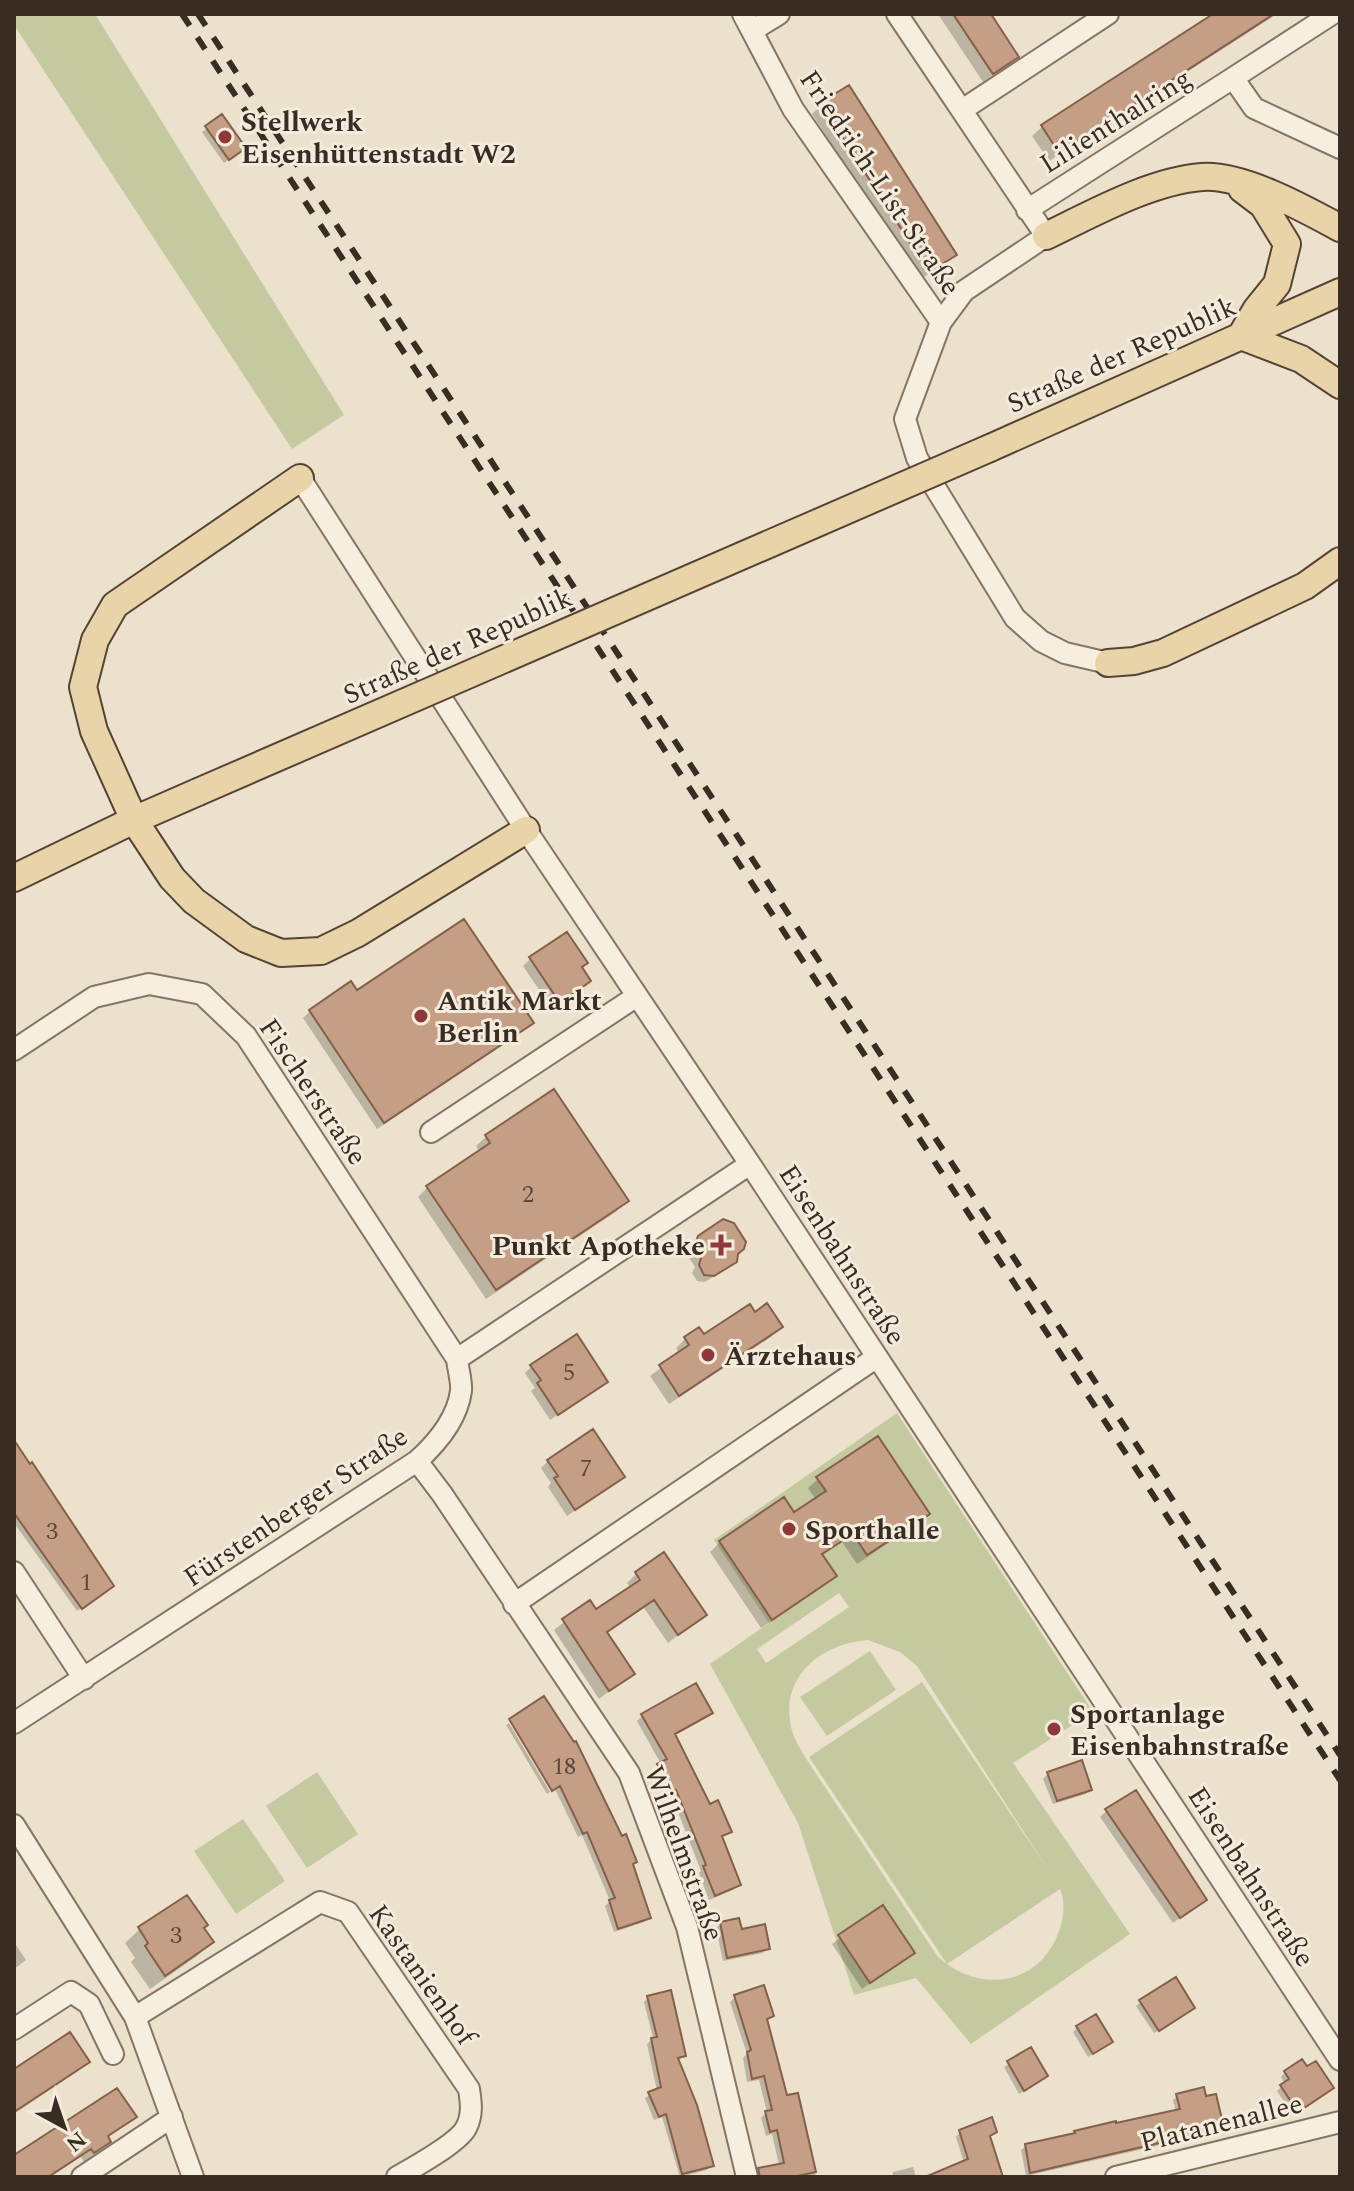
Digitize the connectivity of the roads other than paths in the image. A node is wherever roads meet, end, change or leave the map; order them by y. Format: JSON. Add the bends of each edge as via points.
{"nodes":[{"id":1,"x":779,"y":14,"type":"edge"},
{"id":2,"x":897,"y":14,"type":"edge"},
{"id":3,"x":1108,"y":14,"type":"edge"},
{"id":4,"x":1332,"y":14,"type":"edge"},
{"id":5,"x":748,"y":22,"type":"edge"},
{"id":6,"x":1233,"y":78,"type":"junction"},
{"id":7,"x":962,"y":110,"type":"junction"},
{"id":8,"x":1340,"y":148,"type":"edge"},
{"id":9,"x":1229,"y":180,"type":"junction"},
{"id":10,"x":1027,"y":210,"type":"junction"},
{"id":11,"x":1340,"y":228,"type":"edge"},
{"id":12,"x":1046,"y":236,"type":"junction"},
{"id":13,"x":1340,"y":292,"type":"edge"},
{"id":14,"x":941,"y":322,"type":"junction"},
{"id":15,"x":1241,"y":336,"type":"junction"},
{"id":16,"x":1340,"y":385,"type":"edge"},
{"id":17,"x":300,"y":478,"type":"joint"},
{"id":18,"x":1340,"y":561,"type":"edge"},
{"id":19,"x":1108,"y":663,"type":"joint"},
{"id":20,"x":134,"y":820,"type":"junction"},
{"id":21,"x":526,"y":830,"type":"junction"},
{"id":22,"x":14,"y":878,"type":"edge"},
{"id":23,"x":637,"y":996,"type":"junction"},
{"id":24,"x":14,"y":1050,"type":"edge"},
{"id":25,"x":431,"y":1132,"type":"dead end"},
{"id":26,"x":750,"y":1164,"type":"junction"},
{"id":27,"x":877,"y":1357,"type":"junction"},
{"id":28,"x":457,"y":1359,"type":"junction"},
{"id":29,"x":417,"y":1461,"type":"junction"},
{"id":30,"x":14,"y":1572,"type":"edge"},
{"id":31,"x":514,"y":1604,"type":"junction"},
{"id":32,"x":84,"y":1679,"type":"junction"},
{"id":33,"x":14,"y":1723,"type":"edge"},
{"id":34,"x":14,"y":1825,"type":"edge"},
{"id":35,"x":135,"y":2017,"type":"junction"},
{"id":36,"x":14,"y":2029,"type":"edge"},
{"id":37,"x":113,"y":2054,"type":"dead end"},
{"id":38,"x":1340,"y":2060,"type":"edge"},
{"id":39,"x":172,"y":2117,"type":"junction"},
{"id":40,"x":1340,"y":2122,"type":"edge"},
{"id":41,"x":82,"y":2177,"type":"edge"},
{"id":42,"x":193,"y":2177,"type":"edge"},
{"id":43,"x":397,"y":2177,"type":"edge"},
{"id":44,"x":747,"y":2177,"type":"edge"},
{"id":45,"x":1116,"y":2177,"type":"edge"}],
"edges":[{"from":1,"to":5,"type":"street","name":"Friedrich-List-Straße"},
{"from":2,"to":7,"type":"street"},
{"from":3,"to":7,"type":"street"},
{"from":4,"to":6,"type":"street","name":"Lilienthalring"},
{"from":5,"to":14,"type":"street","name":"Friedrich-List-Straße","via":[[793,109]]},
{"from":6,"to":8,"type":"street","name":"Lilienthalring","via":[[1254,108]]},
{"from":6,"to":10,"type":"street","name":"Lilienthalring"},
{"from":7,"to":10,"type":"street"},
{"from":9,"to":11,"type":"main road","via":[[1292,202]]},
{"from":9,"to":12,"type":"main road","via":[[1204,176],[1168,183]]},
{"from":9,"to":15,"type":"main road","via":[[1263,205],[1287,244],[1277,284]]},
{"from":10,"to":12,"type":"street"},
{"from":12,"to":14,"type":"street","via":[[964,291]]},
{"from":13,"to":15,"type":"main road","name":"Straße der Republik"},
{"from":14,"to":19,"type":"street","via":[[905,419],[917,458],[1015,618],[1065,653]]},
{"from":15,"to":16,"type":"main road","via":[[1301,359]]},
{"from":15,"to":20,"type":"main road","name":"Straße der Republik","bridge":true},
{"from":17,"to":20,"type":"main road","via":[[115,605],[95,640],[83,687],[94,731]]},
{"from":17,"to":21,"type":"street","name":"Eisenbahnstraße"},
{"from":18,"to":19,"type":"main road","via":[[1305,586],[1163,653]]},
{"from":20,"to":21,"type":"main road","via":[[194,901],[246,939],[281,953],[321,951],[358,933]]},
{"from":20,"to":22,"type":"main road","name":"Straße der Republik"},
{"from":21,"to":23,"type":"street","name":"Eisenbahnstraße"},
{"from":23,"to":25,"type":"street"},
{"from":23,"to":26,"type":"street","name":"Eisenbahnstraße"},
{"from":24,"to":28,"type":"street","name":"Fischerstraße","via":[[94,997],[149,984],[202,994],[246,1036]]},
{"from":26,"to":27,"type":"street","name":"Eisenbahnstraße"},
{"from":26,"to":28,"type":"street"},
{"from":27,"to":31,"type":"street"},
{"from":27,"to":38,"type":"street","name":"Eisenbahnstraße"},
{"from":28,"to":29,"type":"street","name":"Fürstenberger Straße","via":[[461,1391],[450,1423]]},
{"from":29,"to":31,"type":"street","name":"Wilhelmstraße"},
{"from":29,"to":32,"type":"street","name":"Fürstenberger Straße"},
{"from":30,"to":32,"type":"street"},
{"from":31,"to":44,"type":"street","name":"Wilhelmstraße","via":[[629,1773],[687,1927]]},
{"from":32,"to":33,"type":"street","name":"Fürstenberger Straße"},
{"from":34,"to":35,"type":"street"},
{"from":35,"to":39,"type":"street"},
{"from":35,"to":43,"type":"street","name":"Kastanienhof","via":[[320,1902],[348,1912],[469,2089],[472,2112],[466,2130]]},
{"from":36,"to":37,"type":"street","via":[[71,1992],[89,2004]]},
{"from":39,"to":41,"type":"street"},
{"from":39,"to":42,"type":"street"},
{"from":40,"to":45,"type":"street","name":"Platanenallee"}]}
